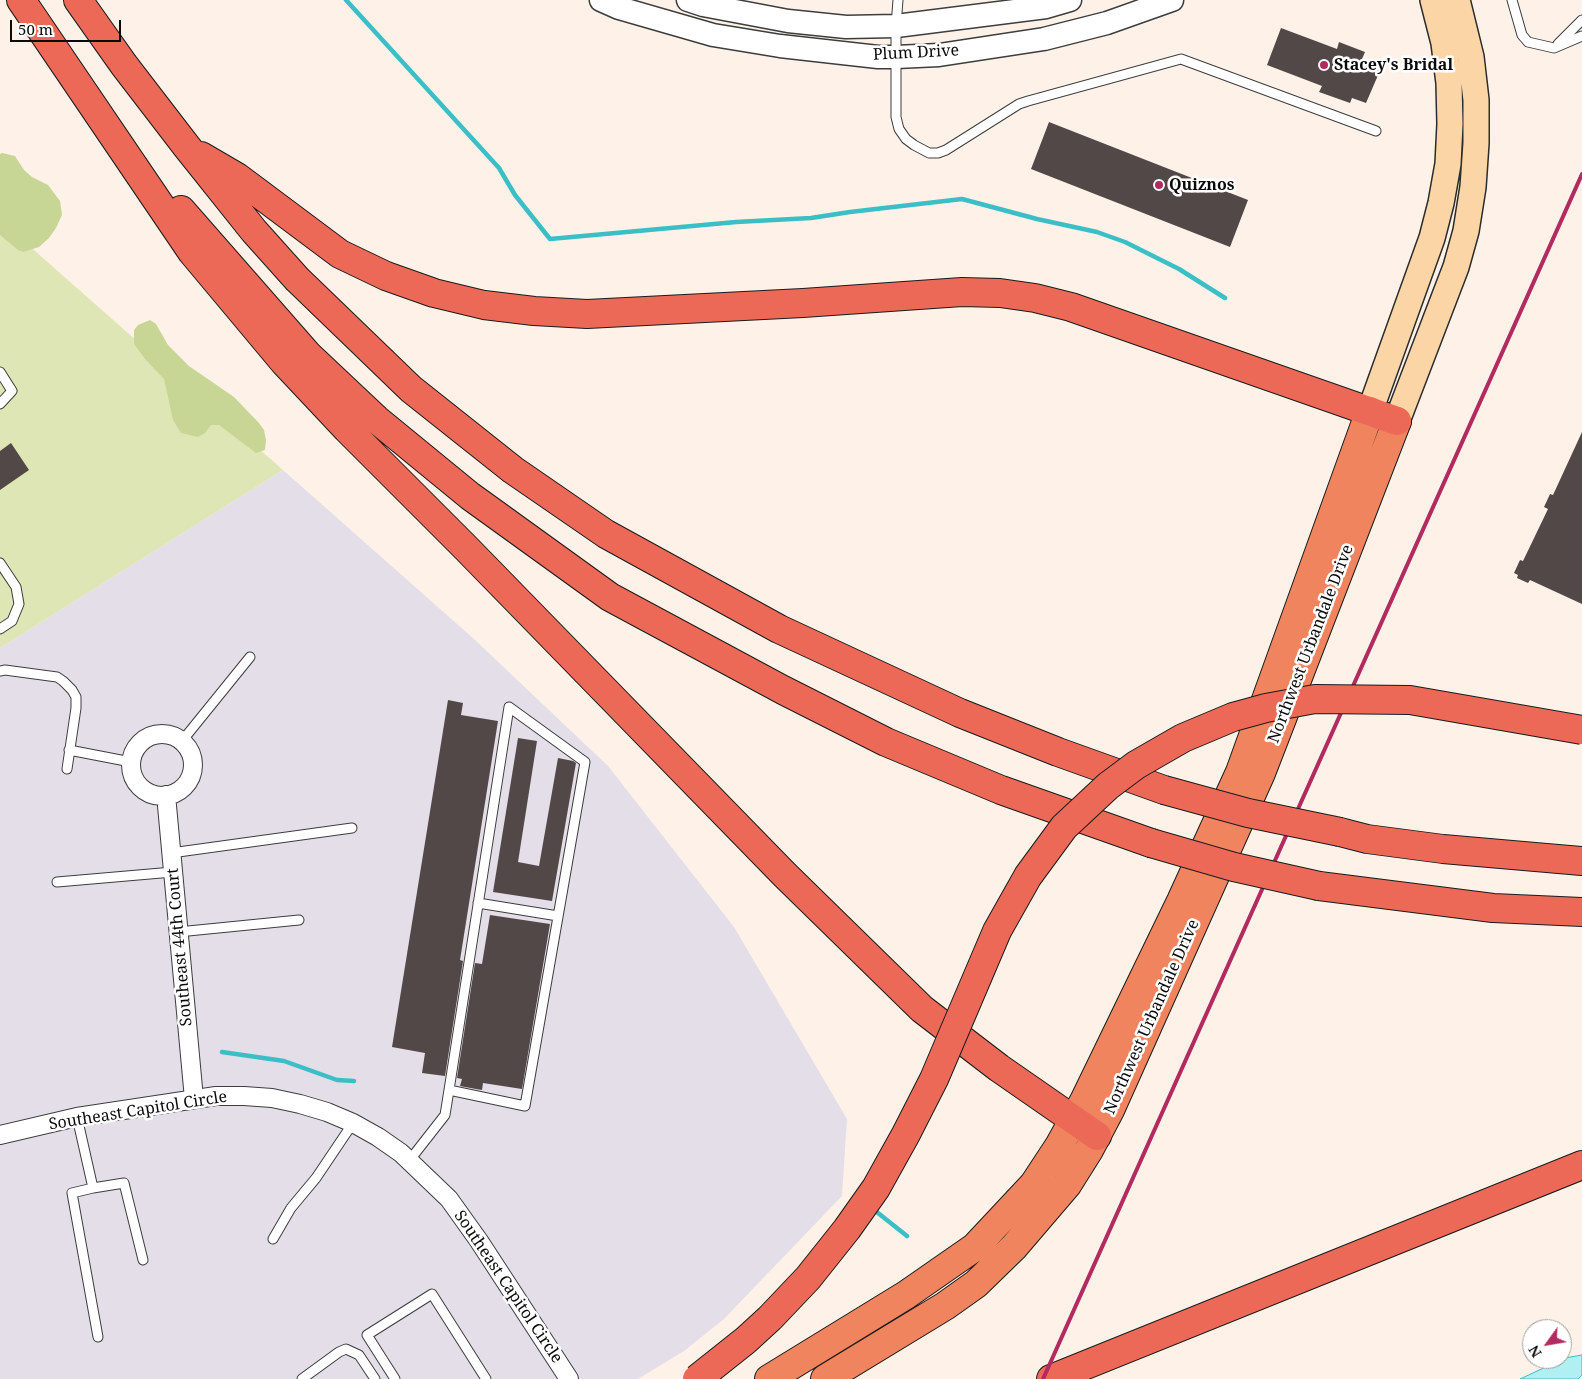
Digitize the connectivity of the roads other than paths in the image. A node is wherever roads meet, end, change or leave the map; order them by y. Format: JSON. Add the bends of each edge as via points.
{"nodes":[{"id":1,"x":22,"y":0,"type":"edge"},
{"id":2,"x":78,"y":0,"type":"edge"},
{"id":3,"x":601,"y":0,"type":"edge"},
{"id":4,"x":688,"y":0,"type":"edge"},
{"id":5,"x":898,"y":0,"type":"edge"},
{"id":6,"x":1070,"y":0,"type":"edge"},
{"id":7,"x":1172,"y":0,"type":"edge"},
{"id":8,"x":1433,"y":0,"type":"edge"},
{"id":9,"x":1457,"y":0,"type":"edge"},
{"id":10,"x":1512,"y":0,"type":"edge"},
{"id":11,"x":1582,"y":20,"type":"edge"},
{"id":12,"x":896,"y":26,"type":"junction"},
{"id":13,"x":1582,"y":36,"type":"edge"},
{"id":14,"x":1554,"y":48,"type":"junction"},
{"id":15,"x":896,"y":57,"type":"junction"},
{"id":16,"x":79,"y":85,"type":"junction"},
{"id":17,"x":1376,"y":131,"type":"dead end"},
{"id":18,"x":187,"y":148,"type":"junction"},
{"id":19,"x":0,"y":372,"type":"edge"},
{"id":20,"x":0,"y":404,"type":"edge"},
{"id":21,"x":1370,"y":412,"type":"junction"},
{"id":22,"x":1397,"y":421,"type":"junction"},
{"id":23,"x":0,"y":563,"type":"edge"},
{"id":24,"x":0,"y":628,"type":"edge"},
{"id":25,"x":250,"y":657,"type":"dead end"},
{"id":26,"x":0,"y":671,"type":"edge"},
{"id":27,"x":1582,"y":730,"type":"edge"},
{"id":28,"x":182,"y":741,"type":"junction"},
{"id":29,"x":70,"y":750,"type":"junction"},
{"id":30,"x":131,"y":762,"type":"junction"},
{"id":31,"x":67,"y":769,"type":"dead end"},
{"id":32,"x":166,"y":795,"type":"junction"},
{"id":33,"x":352,"y":828,"type":"dead end"},
{"id":34,"x":171,"y":854,"type":"junction"},
{"id":35,"x":1582,"y":861,"type":"edge"},
{"id":36,"x":173,"y":872,"type":"junction"},
{"id":37,"x":57,"y":882,"type":"dead end"},
{"id":38,"x":478,"y":903,"type":"junction"},
{"id":39,"x":1582,"y":912,"type":"edge"},
{"id":40,"x":558,"y":916,"type":"junction"},
{"id":41,"x":299,"y":920,"type":"dead end"},
{"id":42,"x":178,"y":932,"type":"junction"},
{"id":43,"x":449,"y":1090,"type":"junction"},
{"id":44,"x":194,"y":1099,"type":"junction"},
{"id":45,"x":77,"y":1117,"type":"junction"},
{"id":46,"x":1074,"y":1120,"type":"junction"},
{"id":47,"x":353,"y":1123,"type":"junction"},
{"id":48,"x":0,"y":1135,"type":"edge"},
{"id":49,"x":1097,"y":1136,"type":"junction"},
{"id":50,"x":409,"y":1161,"type":"junction"},
{"id":51,"x":1582,"y":1165,"type":"edge"},
{"id":52,"x":93,"y":1188,"type":"junction"},
{"id":53,"x":273,"y":1239,"type":"dead end"},
{"id":54,"x":143,"y":1260,"type":"dead end"},
{"id":55,"x":98,"y":1337,"type":"dead end"},
{"id":56,"x":302,"y":1379,"type":"edge"},
{"id":57,"x":375,"y":1379,"type":"edge"},
{"id":58,"x":395,"y":1379,"type":"edge"},
{"id":59,"x":486,"y":1379,"type":"edge"},
{"id":60,"x":569,"y":1379,"type":"edge"},
{"id":61,"x":697,"y":1379,"type":"edge"},
{"id":62,"x":769,"y":1379,"type":"edge"},
{"id":63,"x":825,"y":1379,"type":"edge"},
{"id":64,"x":1051,"y":1379,"type":"edge"}],
"edges":[{"from":1,"to":16,"type":"highway"},
{"from":2,"to":18,"type":"highway"},
{"from":3,"to":15,"type":"street","name":"Plum Drive","via":[[714,36]]},
{"from":4,"to":12,"type":"street","name":"Plum Drive","via":[[788,21],[846,27]]},
{"from":5,"to":12,"type":"lane"},
{"from":6,"to":12,"type":"street","name":"Plum Drive","via":[[1046,7]]},
{"from":7,"to":15,"type":"street","name":"Plum Drive","via":[[1107,23],[1044,39],[939,55]]},
{"from":8,"to":21,"type":"main road","name":"Northwest Urbandale Drive","via":[[1444,42],[1449,83],[1448,164],[1432,238]]},
{"from":9,"to":22,"type":"main road","name":"Northwest Urbandale Drive","via":[[1471,57],[1476,100],[1473,187],[1456,267]]},
{"from":10,"to":14,"type":"lane","via":[[1522,35],[1528,42]]},
{"from":11,"to":14,"type":"lane"},
{"from":12,"to":15,"type":"lane"},
{"from":13,"to":14,"type":"lane"},
{"from":15,"to":17,"type":"lane","via":[[899,129],[906,139],[929,153],[938,154],[946,150],[1019,104],[1182,60]]},
{"from":16,"to":39,"type":"highway","bridge":true,"via":[[178,207],[308,355],[376,419],[470,496],[610,597],[886,742],[1001,790],[1151,843],[1234,867],[1319,886],[1493,908]]},
{"from":16,"to":46,"type":"highway","via":[[192,252],[284,362],[347,429],[915,1002],[999,1068]]},
{"from":18,"to":21,"type":"highway","via":[[237,177],[340,254],[386,276],[434,293],[484,305],[587,314],[948,293],[1035,298],[1071,307]]},
{"from":18,"to":35,"type":"highway","bridge":true,"via":[[297,279],[411,389],[513,470],[606,534],[779,630],[951,709],[1164,790],[1248,813],[1368,839]]},
{"from":19,"to":20,"type":"lane","via":[[12,392]]},
{"from":21,"to":22,"type":"highway"},
{"from":21,"to":46,"type":"highway","name":"Northwest Urbandale Drive","via":[[1240,772]]},
{"from":22,"to":49,"type":"highway","name":"Northwest Urbandale Drive","via":[[1261,773]]},
{"from":23,"to":24,"type":"lane","via":[[16,587],[19,604],[12,621]]},
{"from":25,"to":28,"type":"lane"},
{"from":26,"to":29,"type":"lane","via":[[57,677],[68,685],[76,697]]},
{"from":27,"to":61,"type":"highway","bridge":true,"via":[[1410,700],[1315,699],[1233,716],[1183,738],[1136,765],[1064,827],[1008,908],[934,1079],[876,1188],[847,1229],[797,1290],[746,1340]]},
{"from":28,"to":30,"type":"street","via":[[167,734],[150,736],[137,746]]},
{"from":28,"to":32,"type":"street","via":[[192,758],[193,769],[184,786]]},
{"from":29,"to":30,"type":"lane"},
{"from":29,"to":31,"type":"lane"},
{"from":30,"to":32,"type":"street","via":[[133,775],[140,787],[152,794]]},
{"from":32,"to":34,"type":"street","name":"Southeast 44th Court"},
{"from":33,"to":34,"type":"lane"},
{"from":34,"to":36,"type":"street","name":"Southeast 44th Court"},
{"from":36,"to":37,"type":"lane"},
{"from":36,"to":42,"type":"street","name":"Southeast 44th Court"},
{"from":38,"to":40,"type":"lane"},
{"from":38,"to":40,"type":"lane","via":[[509,707],[585,762]]},
{"from":38,"to":43,"type":"lane"},
{"from":40,"to":43,"type":"lane","via":[[525,1106]]},
{"from":41,"to":42,"type":"lane"},
{"from":42,"to":44,"type":"street","name":"Southeast 44th Court"},
{"from":43,"to":50,"type":"lane","via":[[445,1115]]},
{"from":44,"to":45,"type":"street","name":"Southeast Capitol Circle"},
{"from":44,"to":47,"type":"street","name":"Southeast Capitol Circle","via":[[272,1098],[300,1104]]},
{"from":45,"to":48,"type":"street","name":"Southeast Capitol Circle"},
{"from":45,"to":52,"type":"lane"},
{"from":46,"to":49,"type":"highway"},
{"from":46,"to":62,"type":"highway","name":"Northwest Urbandale Drive","via":[[1034,1184],[975,1247],[938,1274]]},
{"from":47,"to":50,"type":"street","name":"Southeast Capitol Circle"},
{"from":47,"to":53,"type":"lane","via":[[316,1178],[291,1208]]},
{"from":49,"to":63,"type":"highway","name":"Northwest Urbandale Drive","via":[[1067,1185],[1014,1247],[976,1284]]},
{"from":50,"to":60,"type":"street","name":"Southeast Capitol Circle","via":[[449,1199]]},
{"from":51,"to":64,"type":"highway"},
{"from":52,"to":54,"type":"lane","via":[[124,1183]]},
{"from":52,"to":55,"type":"lane","via":[[72,1193]]},
{"from":56,"to":57,"type":"lane","via":[[346,1349],[359,1355]]},
{"from":58,"to":59,"type":"lane","via":[[367,1335],[432,1294]]}]}
